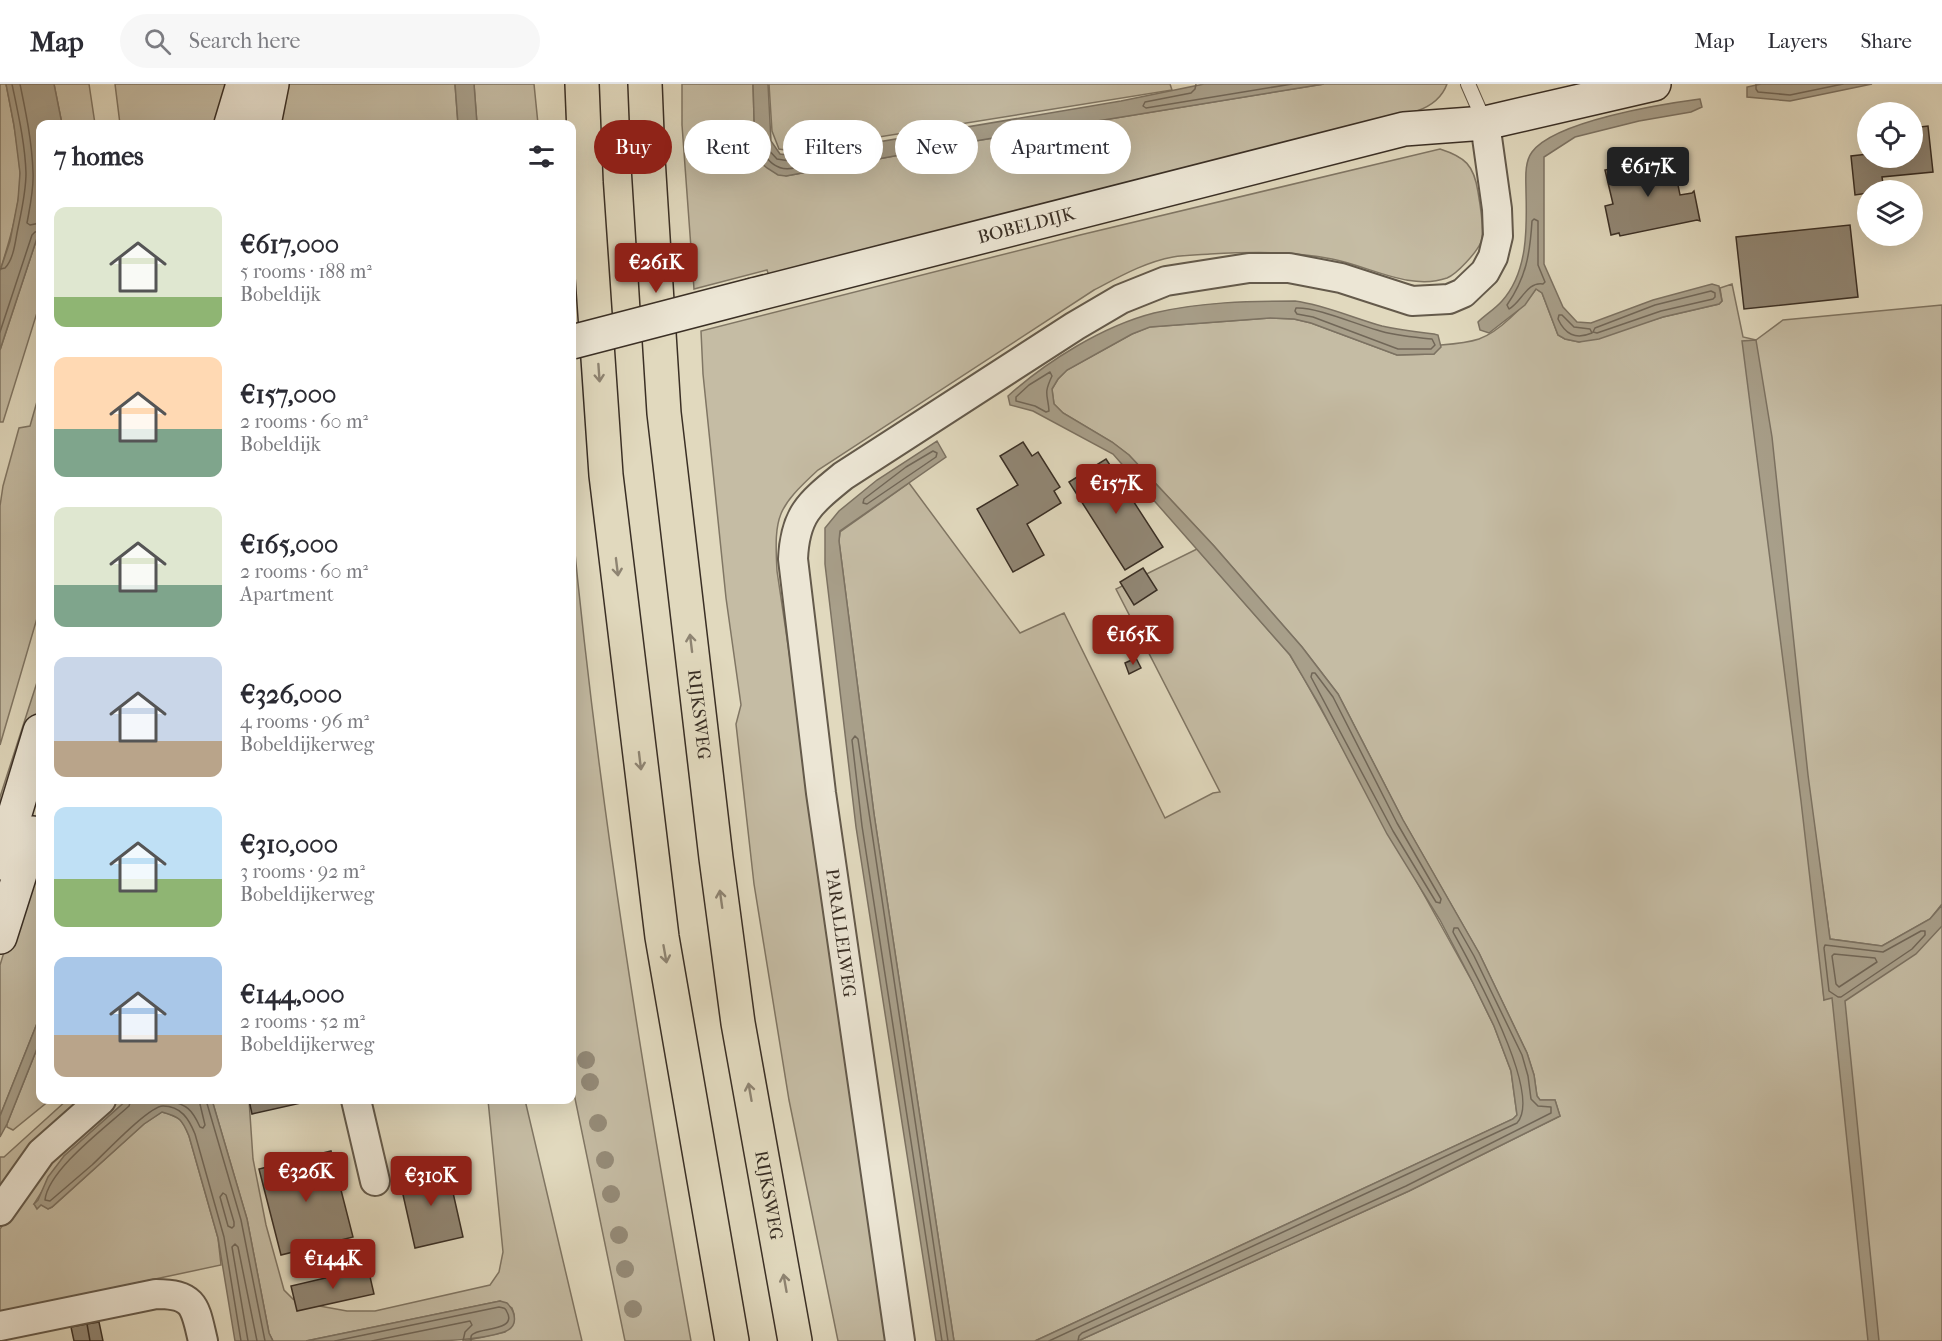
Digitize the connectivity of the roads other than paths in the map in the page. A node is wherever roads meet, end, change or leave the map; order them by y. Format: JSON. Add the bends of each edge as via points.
{"nodes":[{"id":1,"x":243,"y":84,"type":"edge"},
{"id":2,"x":272,"y":84,"type":"edge"},
{"id":3,"x":582,"y":84,"type":"edge"},
{"id":4,"x":645,"y":84,"type":"edge"},
{"id":5,"x":1468,"y":84,"type":"edge"},
{"id":6,"x":1654,"y":84,"type":"edge"},
{"id":7,"x":232,"y":120,"type":"edge"},
{"id":8,"x":265,"y":120,"type":"edge"},
{"id":9,"x":1485,"y":123,"type":"junction"},
{"id":10,"x":576,"y":341,"type":"edge"},
{"id":11,"x":36,"y":744,"type":"edge"},
{"id":12,"x":36,"y":821,"type":"edge"},
{"id":13,"x":0,"y":863,"type":"edge"},
{"id":14,"x":0,"y":937,"type":"edge"},
{"id":15,"x":96,"y":1104,"type":"edge"},
{"id":16,"x":357,"y":1104,"type":"edge"},
{"id":17,"x":375,"y":1181,"type":"dead end"},
{"id":18,"x":0,"y":1211,"type":"edge"},
{"id":19,"x":0,"y":1326,"type":"edge"},
{"id":20,"x":203,"y":1341,"type":"edge"},
{"id":21,"x":732,"y":1341,"type":"edge"},
{"id":22,"x":795,"y":1341,"type":"edge"},
{"id":23,"x":900,"y":1341,"type":"edge"}],
"edges":[{"from":1,"to":7,"type":"street"},
{"from":2,"to":8,"type":"street"},
{"from":3,"to":21,"type":"highway","one_way":true,"via":[[609,499],[662,937]]},
{"from":22,"to":4,"type":"highway","name":"RIJKSWEG","one_way":true,"via":[[738,1023],[716,858],[664,413]]},
{"from":5,"to":9,"type":"lane"},
{"from":6,"to":9,"type":"street","name":"BOBELDIJK"},
{"from":9,"to":10,"type":"street","name":"BOBELDIJK","bridge":true,"via":[[1404,129]]},
{"from":9,"to":23,"type":"street","name":"PARALLELWEG","via":[[1498,236],[1485,272],[1463,293],[1449,299],[1412,301],[1341,278],[1289,268],[1249,268],[1166,281],[1121,299],[1074,326],[843,476],[806,509],[798,524],[793,559],[821,793]]},
{"from":11,"to":13,"type":"street"},
{"from":12,"to":14,"type":"street"},
{"from":15,"to":18,"type":"street","via":[[40,1153]]},
{"from":16,"to":17,"type":"street"},
{"from":19,"to":20,"type":"street","via":[[169,1294],[195,1307]]}]}
